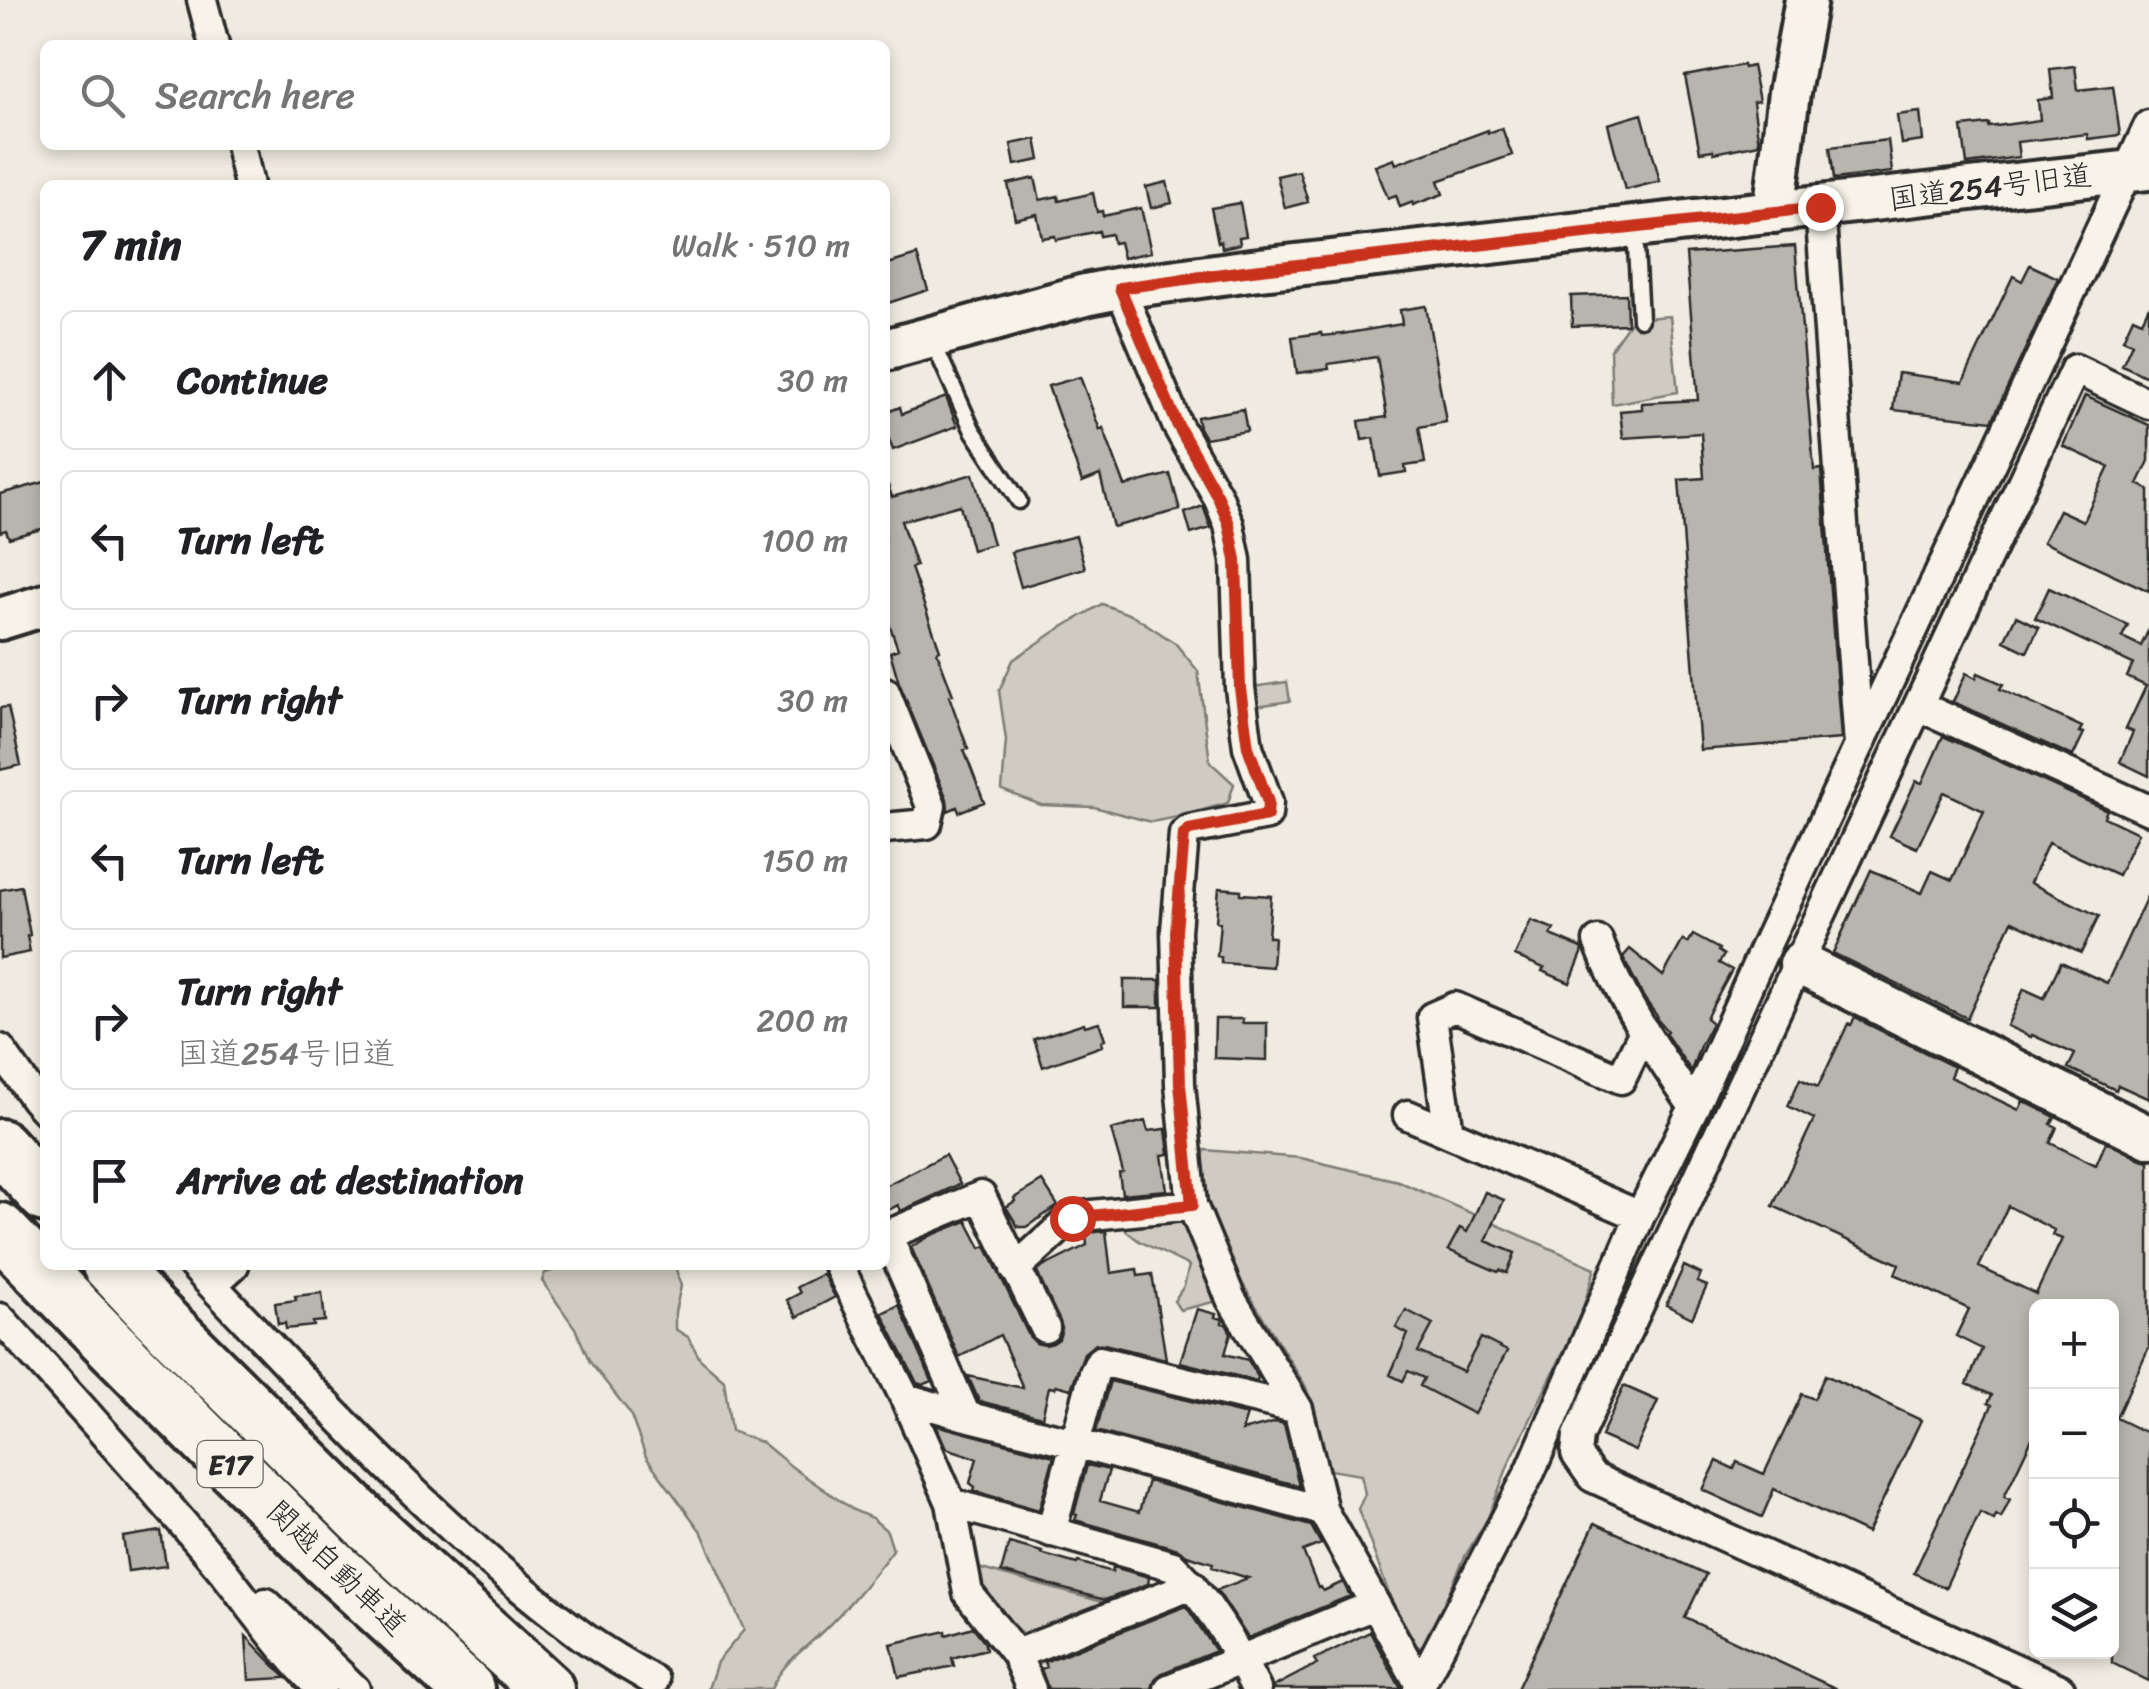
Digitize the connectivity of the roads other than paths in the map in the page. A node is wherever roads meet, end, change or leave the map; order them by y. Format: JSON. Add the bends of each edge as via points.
{"nodes":[{"id":1,"x":202,"y":0,"type":"edge"},
{"id":2,"x":1806,"y":0,"type":"edge"},
{"id":3,"x":213,"y":40,"type":"edge"},
{"id":4,"x":2149,"y":125,"type":"edge"},
{"id":5,"x":241,"y":150,"type":"edge"},
{"id":6,"x":2138,"y":170,"type":"edge"},
{"id":7,"x":248,"y":180,"type":"edge"},
{"id":8,"x":1820,"y":207,"type":"junction"},
{"id":9,"x":1774,"y":212,"type":"junction"},
{"id":10,"x":1635,"y":228,"type":"junction"},
{"id":11,"x":1120,"y":288,"type":"junction"},
{"id":12,"x":1640,"y":318,"type":"dead end"},
{"id":13,"x":931,"y":336,"type":"junction"},
{"id":14,"x":890,"y":348,"type":"edge"},
{"id":15,"x":2149,"y":404,"type":"edge"},
{"id":16,"x":1019,"y":501,"type":"dead end"},
{"id":17,"x":40,"y":607,"type":"edge"},
{"id":18,"x":0,"y":619,"type":"edge"},
{"id":19,"x":890,"y":705,"type":"edge"},
{"id":20,"x":1919,"y":706,"type":"junction"},
{"id":21,"x":1859,"y":747,"type":"junction"},
{"id":22,"x":2149,"y":810,"type":"edge"},
{"id":23,"x":890,"y":828,"type":"edge"},
{"id":24,"x":1598,"y":941,"type":"dead end"},
{"id":25,"x":1783,"y":956,"type":"junction"},
{"id":26,"x":1644,"y":1031,"type":"junction"},
{"id":27,"x":0,"y":1049,"type":"edge"},
{"id":28,"x":40,"y":1105,"type":"edge"},
{"id":29,"x":1694,"y":1108,"type":"junction"},
{"id":30,"x":1408,"y":1115,"type":"dead end"},
{"id":31,"x":1449,"y":1134,"type":"junction"},
{"id":32,"x":2149,"y":1137,"type":"edge"},
{"id":33,"x":0,"y":1146,"type":"edge"},
{"id":34,"x":40,"y":1190,"type":"edge"},
{"id":35,"x":1192,"y":1205,"type":"junction"},
{"id":36,"x":1640,"y":1216,"type":"junction"},
{"id":37,"x":0,"y":1230,"type":"edge"},
{"id":38,"x":890,"y":1234,"type":"edge"},
{"id":39,"x":890,"y":1245,"type":"edge"},
{"id":40,"x":1015,"y":1269,"type":"junction"},
{"id":41,"x":114,"y":1270,"type":"edge"},
{"id":42,"x":841,"y":1270,"type":"edge"},
{"id":43,"x":203,"y":1275,"type":"edge"},
{"id":44,"x":0,"y":1318,"type":"edge"},
{"id":45,"x":1045,"y":1328,"type":"dead end"},
{"id":46,"x":905,"y":1398,"type":"junction"},
{"id":47,"x":1298,"y":1409,"type":"junction"},
{"id":48,"x":966,"y":1416,"type":"junction"},
{"id":49,"x":1075,"y":1443,"type":"junction"},
{"id":50,"x":951,"y":1503,"type":"junction"},
{"id":51,"x":1323,"y":1511,"type":"junction"},
{"id":52,"x":1051,"y":1532,"type":"junction"},
{"id":53,"x":223,"y":1572,"type":"junction"},
{"id":54,"x":1192,"y":1585,"type":"junction"},
{"id":55,"x":1374,"y":1606,"type":"junction"},
{"id":56,"x":1016,"y":1654,"type":"junction"},
{"id":57,"x":1241,"y":1660,"type":"junction"},
{"id":58,"x":306,"y":1683,"type":"edge"},
{"id":59,"x":654,"y":1686,"type":"edge"},
{"id":60,"x":1419,"y":1687,"type":"edge"},
{"id":61,"x":356,"y":1689,"type":"edge"},
{"id":62,"x":467,"y":1689,"type":"edge"},
{"id":63,"x":547,"y":1689,"type":"edge"},
{"id":64,"x":1031,"y":1689,"type":"edge"},
{"id":65,"x":1169,"y":1689,"type":"edge"},
{"id":66,"x":1256,"y":1689,"type":"edge"},
{"id":67,"x":2060,"y":1689,"type":"edge"}],
"edges":[{"from":1,"to":3,"type":"street"},
{"from":2,"to":9,"type":"street"},
{"from":4,"to":6,"type":"street"},
{"from":5,"to":7,"type":"street"},
{"from":6,"to":8,"type":"street","name":"国道254号旧道"},
{"from":6,"to":21,"type":"street"},
{"from":8,"to":9,"type":"street","name":"国道254号旧道"},
{"from":8,"to":21,"type":"street"},
{"from":9,"to":10,"type":"street","name":"国道254号旧道"},
{"from":10,"to":11,"type":"street","name":"国道254号旧道"},
{"from":10,"to":12,"type":"lane"},
{"from":11,"to":13,"type":"street","name":"国道254号旧道"},
{"from":11,"to":35,"type":"street","via":[[1177,424],[1229,524],[1248,747],[1268,802],[1267,815],[1184,834],[1176,932]]},
{"from":13,"to":14,"type":"street","name":"国道254号旧道"},
{"from":13,"to":16,"type":"lane","via":[[972,429]]},
{"from":15,"to":20,"type":"street","via":[[2076,369]]},
{"from":17,"to":18,"type":"street"},
{"from":19,"to":23,"type":"street","via":[[930,806],[927,824]]},
{"from":20,"to":22,"type":"street"},
{"from":20,"to":25,"type":"street"},
{"from":21,"to":25,"type":"street"},
{"from":24,"to":26,"type":"street"},
{"from":25,"to":29,"type":"street"},
{"from":25,"to":32,"type":"street"},
{"from":25,"to":67,"type":"street","via":[[1578,1436],[1576,1454],[1592,1476]]},
{"from":26,"to":29,"type":"street"},
{"from":26,"to":31,"type":"street","via":[[1620,1078],[1455,1007],[1432,1017]]},
{"from":27,"to":28,"type":"street"},
{"from":29,"to":36,"type":"street"},
{"from":30,"to":31,"type":"street"},
{"from":31,"to":36,"type":"street"},
{"from":33,"to":34,"type":"highway"},
{"from":35,"to":40,"type":"street","via":[[1072,1218]]},
{"from":35,"to":47,"type":"street","via":[[1230,1300]]},
{"from":36,"to":60,"type":"street","via":[[1531,1470]]},
{"from":37,"to":62,"type":"highway","name":"関越自動車道","number":"E17","via":[[327,1561]]},
{"from":38,"to":40,"type":"street","via":[[981,1196]]},
{"from":39,"to":48,"type":"street"},
{"from":40,"to":45,"type":"street"},
{"from":41,"to":63,"type":"highway","name":"関越自動車道","number":"E17","via":[[369,1526]]},
{"from":42,"to":46,"type":"street"},
{"from":43,"to":59,"type":"street","via":[[480,1556]]},
{"from":44,"to":53,"type":"street"},
{"from":46,"to":48,"type":"street"},
{"from":46,"to":50,"type":"street"},
{"from":47,"to":49,"type":"street","via":[[1100,1361]]},
{"from":47,"to":51,"type":"street"},
{"from":48,"to":49,"type":"street"},
{"from":49,"to":51,"type":"street"},
{"from":49,"to":52,"type":"street"},
{"from":50,"to":52,"type":"street"},
{"from":50,"to":56,"type":"street","via":[[968,1593]]},
{"from":51,"to":55,"type":"street"},
{"from":52,"to":54,"type":"street","via":[[1172,1566]]},
{"from":53,"to":58,"type":"street"},
{"from":53,"to":61,"type":"street","via":[[255,1592]]},
{"from":54,"to":56,"type":"street"},
{"from":54,"to":57,"type":"street"},
{"from":55,"to":57,"type":"street"},
{"from":55,"to":60,"type":"street"},
{"from":56,"to":64,"type":"street"},
{"from":57,"to":65,"type":"street"},
{"from":57,"to":66,"type":"street"}]}
